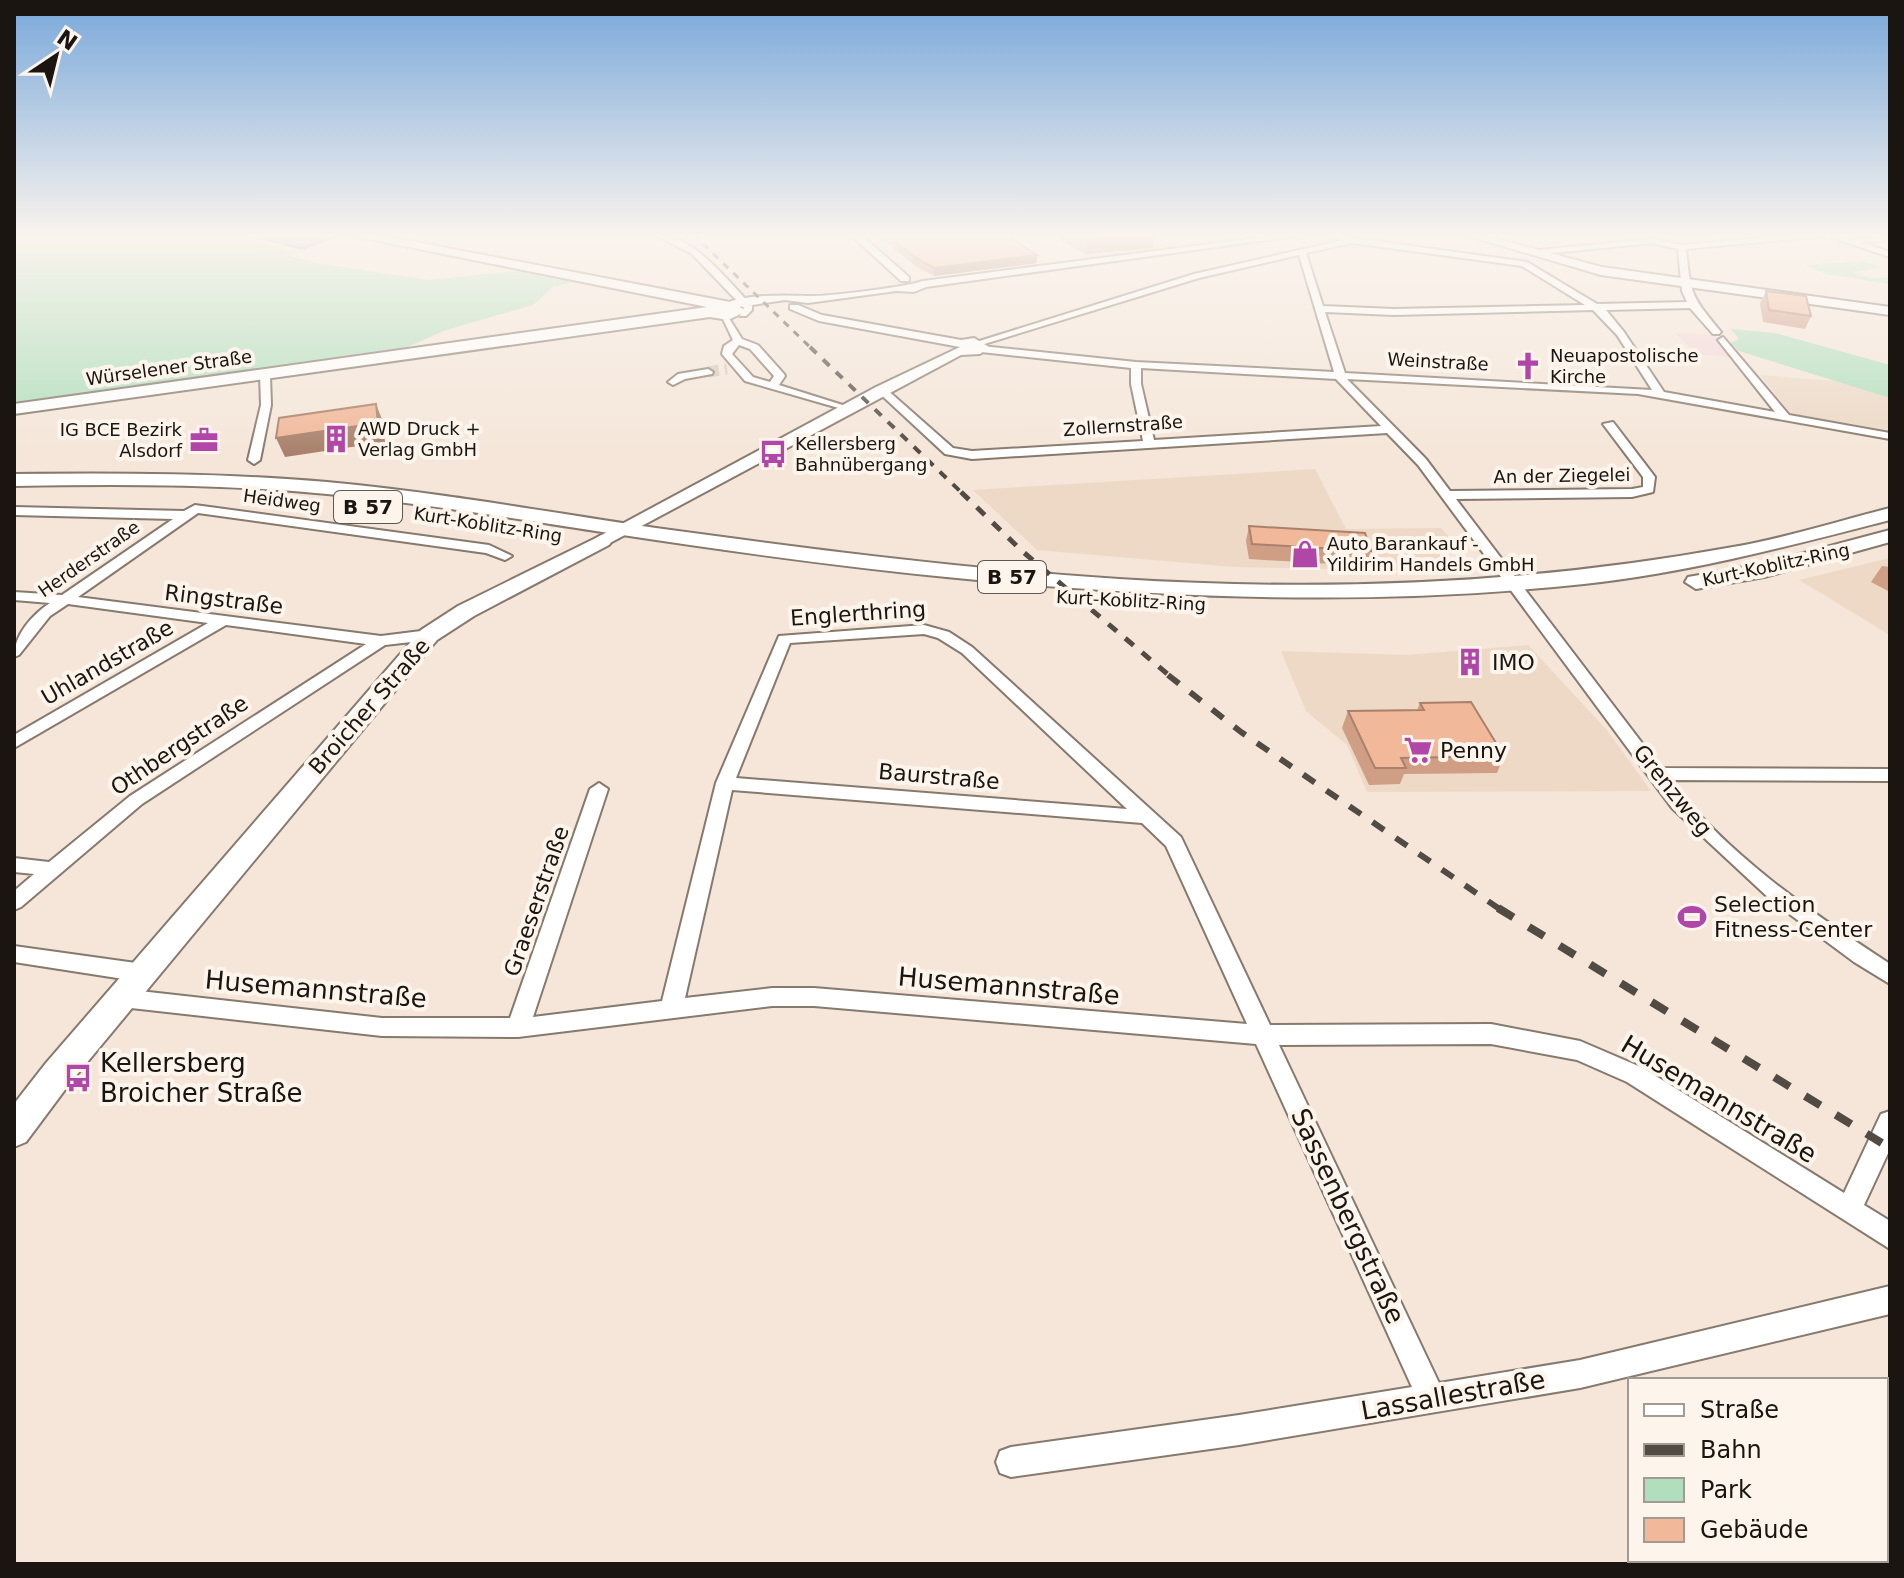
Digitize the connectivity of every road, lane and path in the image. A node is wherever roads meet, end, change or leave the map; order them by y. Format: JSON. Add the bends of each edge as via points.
{"nodes":[{"id":1,"x":704,"y":308,"type":"edge"},
{"id":2,"x":726,"y":308,"type":"edge"},
{"id":3,"x":750,"y":308,"type":"edge"},
{"id":4,"x":787,"y":308,"type":"edge"},
{"id":5,"x":795,"y":308,"type":"edge"},
{"id":6,"x":1099,"y":308,"type":"edge"},
{"id":7,"x":1539,"y":308,"type":"edge"},
{"id":8,"x":1595,"y":308,"type":"edge"},
{"id":9,"x":1695,"y":308,"type":"edge"},
{"id":10,"x":1865,"y":308,"type":"edge"},
{"id":11,"x":1322,"y":309,"type":"joint"},
{"id":12,"x":1890,"y":311,"type":"edge"},
{"id":13,"x":729,"y":313,"type":"junction"},
{"id":14,"x":738,"y":341,"type":"junction"},
{"id":15,"x":980,"y":346,"type":"junction"},
{"id":16,"x":962,"y":347,"type":"junction"},
{"id":17,"x":1136,"y":365,"type":"junction"},
{"id":18,"x":708,"y":372,"type":"tunnel mouth"},
{"id":19,"x":265,"y":375,"type":"junction"},
{"id":20,"x":1339,"y":375,"type":"junction"},
{"id":21,"x":673,"y":382,"type":"dead end"},
{"id":22,"x":772,"y":386,"type":"junction"},
{"id":23,"x":881,"y":390,"type":"junction"},
{"id":24,"x":1659,"y":393,"type":"junction"},
{"id":25,"x":14,"y":409,"type":"edge"},
{"id":26,"x":845,"y":409,"type":"junction"},
{"id":27,"x":1785,"y":417,"type":"junction"},
{"id":28,"x":1609,"y":424,"type":"dead end"},
{"id":29,"x":1391,"y":429,"type":"junction"},
{"id":30,"x":1890,"y":436,"type":"edge"},
{"id":31,"x":1149,"y":443,"type":"junction"},
{"id":32,"x":254,"y":460,"type":"dead end"},
{"id":33,"x":14,"y":480,"type":"edge"},
{"id":34,"x":133,"y":481,"type":"junction"},
{"id":35,"x":1445,"y":495,"type":"junction"},
{"id":36,"x":14,"y":511,"type":"edge"},
{"id":37,"x":192,"y":512,"type":"junction"},
{"id":38,"x":1890,"y":514,"type":"edge"},
{"id":39,"x":625,"y":528,"type":"junction"},
{"id":40,"x":1890,"y":536,"type":"edge"},
{"id":41,"x":602,"y":541,"type":"junction"},
{"id":42,"x":505,"y":556,"type":"dead end"},
{"id":43,"x":1522,"y":593,"type":"junction"},
{"id":44,"x":14,"y":596,"type":"edge"},
{"id":45,"x":63,"y":599,"type":"junction"},
{"id":46,"x":222,"y":621,"type":"junction"},
{"id":47,"x":429,"y":635,"type":"junction"},
{"id":48,"x":381,"y":641,"type":"junction"},
{"id":49,"x":14,"y":652,"type":"edge"},
{"id":50,"x":14,"y":742,"type":"edge"},
{"id":51,"x":1658,"y":774,"type":"junction"},
{"id":52,"x":1890,"y":775,"type":"edge"},
{"id":53,"x":725,"y":783,"type":"junction"},
{"id":54,"x":599,"y":789,"type":"dead end"},
{"id":55,"x":1150,"y":817,"type":"junction"},
{"id":56,"x":14,"y":865,"type":"edge"},
{"id":57,"x":49,"y":869,"type":"junction"},
{"id":58,"x":14,"y":902,"type":"edge"},
{"id":59,"x":14,"y":954,"type":"edge"},
{"id":60,"x":1890,"y":975,"type":"edge"},
{"id":61,"x":133,"y":985,"type":"junction"},
{"id":62,"x":671,"y":1010,"type":"junction"},
{"id":63,"x":518,"y":1028,"type":"junction"},
{"id":64,"x":1263,"y":1035,"type":"junction"},
{"id":65,"x":1890,"y":1122,"type":"edge"},
{"id":66,"x":14,"y":1131,"type":"edge"},
{"id":67,"x":1849,"y":1210,"type":"junction"},
{"id":68,"x":1890,"y":1236,"type":"edge"},
{"id":69,"x":1890,"y":1300,"type":"edge"},
{"id":70,"x":1432,"y":1399,"type":"junction"},
{"id":71,"x":1011,"y":1462,"type":"dead end"}],
"edges":[{"from":1,"to":13,"type":"main road"},
{"from":2,"to":13,"type":"street"},
{"from":3,"to":13,"type":"street"},
{"from":4,"to":13,"type":"street"},
{"from":5,"to":16,"type":"street","via":[[819,318]]},
{"from":6,"to":15,"type":"street"},
{"from":7,"to":11,"type":"street"},
{"from":8,"to":24,"type":"street","via":[[1621,334]]},
{"from":9,"to":27,"type":"street"},
{"from":10,"to":12,"type":"main road"},
{"from":11,"to":20,"type":"street","name":"Grenzweg"},
{"from":13,"to":14,"type":"street"},
{"from":13,"to":19,"type":"main road","name":"Würselener Straße"},
{"from":14,"to":22,"type":"street","via":[[754,347],[780,376]]},
{"from":14,"to":22,"type":"street","via":[[728,348],[732,368],[757,384]]},
{"from":15,"to":16,"type":"street"},
{"from":15,"to":17,"type":"street","name":"Weinstraße"},
{"from":16,"to":23,"type":"street","name":"Broicher Straße"},
{"from":17,"to":20,"type":"street","name":"Weinstraße"},
{"from":17,"to":31,"type":"street"},
{"from":18,"to":21,"type":"street"},
{"from":19,"to":25,"type":"main road","name":"Würselener Straße"},
{"from":19,"to":32,"type":"street","via":[[266,405]]},
{"from":20,"to":24,"type":"street","name":"Weinstraße"},
{"from":20,"to":29,"type":"street","name":"Grenzweg"},
{"from":22,"to":26,"type":"street"},
{"from":23,"to":26,"type":"street","name":"Broicher Straße"},
{"from":23,"to":31,"type":"street","name":"Zollernstraße","via":[[949,451],[972,455]]},
{"from":24,"to":27,"type":"street","name":"Weinstraße"},
{"from":26,"to":39,"type":"street","name":"Broicher Straße"},
{"from":27,"to":30,"type":"street","name":"Weinstraße"},
{"from":28,"to":35,"type":"street","name":"An der Ziegelei","via":[[1649,477],[1649,489]]},
{"from":29,"to":31,"type":"street","name":"Zollernstraße"},
{"from":29,"to":35,"type":"street","name":"Grenzweg"},
{"from":33,"to":34,"type":"main road","name":"Kurt-Koblitz-Ring","number":"B 57"},
{"from":34,"to":39,"type":"main road","name":"Kurt-Koblitz-Ring","number":"B 57","via":[[323,489]]},
{"from":34,"to":41,"type":"main road","name":"Kurt-Koblitz-Ring","number":"B 57","via":[[321,501]]},
{"from":35,"to":43,"type":"street","name":"Grenzweg"},
{"from":36,"to":37,"type":"street","name":"Heidweg"},
{"from":37,"to":42,"type":"street","name":"Heidweg","via":[[217,510],[489,549]]},
{"from":37,"to":45,"type":"street","name":"Herderstraße"},
{"from":38,"to":43,"type":"main road","name":"Kurt-Koblitz-Ring","number":"B 57","via":[[1743,554]]},
{"from":39,"to":41,"type":"street","name":"Broicher Straße"},
{"from":39,"to":43,"type":"main road","name":"Kurt-Koblitz-Ring","number":"B 57","via":[[900,565],[1140,587]]},
{"from":40,"to":43,"type":"main road","name":"Kurt-Koblitz-Ring","number":"B 57","via":[[1764,570],[1655,589]]},
{"from":41,"to":43,"type":"main road","name":"Kurt-Koblitz-Ring","number":"B 57","via":[[862,577],[1132,603],[1315,609]]},
{"from":41,"to":47,"type":"main road","name":"Broicher Straße"},
{"from":43,"to":51,"type":"street","name":"Grenzweg"},
{"from":44,"to":45,"type":"street","name":"Ringstraße"},
{"from":45,"to":46,"type":"street","name":"Ringstraße"},
{"from":45,"to":49,"type":"street","name":"Herderstraße"},
{"from":46,"to":48,"type":"street","name":"Ringstraße"},
{"from":46,"to":50,"type":"street","name":"Uhlandstraße"},
{"from":47,"to":48,"type":"street","name":"Ringstraße"},
{"from":47,"to":61,"type":"main road","name":"Broicher Straße"},
{"from":48,"to":57,"type":"street","name":"Othbergstraße","via":[[136,800]]},
{"from":51,"to":52,"type":"street"},
{"from":51,"to":60,"type":"street","name":"Grenzweg","via":[[1678,804],[1757,879]]},
{"from":53,"to":55,"type":"street","name":"Baurstraße"},
{"from":53,"to":55,"type":"street","name":"Englerthring","via":[[784,639],[931,629],[967,650]]},
{"from":53,"to":62,"type":"street","name":"Englerthring"},
{"from":54,"to":63,"type":"street","name":"Graeserstraße"},
{"from":55,"to":64,"type":"street","name":"Englerthring","via":[[1174,842]]},
{"from":56,"to":57,"type":"street"},
{"from":57,"to":58,"type":"street","name":"Othbergstraße"},
{"from":59,"to":61,"type":"street","name":"Husemannstraße"},
{"from":61,"to":63,"type":"street","name":"Husemannstraße","via":[[382,1027]]},
{"from":61,"to":66,"type":"main road","name":"Broicher Straße"},
{"from":62,"to":63,"type":"street","name":"Husemannstraße"},
{"from":62,"to":64,"type":"street","name":"Husemannstraße","via":[[814,997]]},
{"from":64,"to":67,"type":"street","name":"Husemannstraße","via":[[1491,1034],[1580,1051],[1635,1075]]},
{"from":64,"to":70,"type":"street","name":"Sassenbergstraße"},
{"from":65,"to":67,"type":"street"},
{"from":67,"to":68,"type":"street","name":"Husemannstraße"},
{"from":69,"to":70,"type":"street","name":"Lassallestraße","via":[[1580,1374]]},
{"from":70,"to":71,"type":"street","name":"Lassallestraße"}]}
